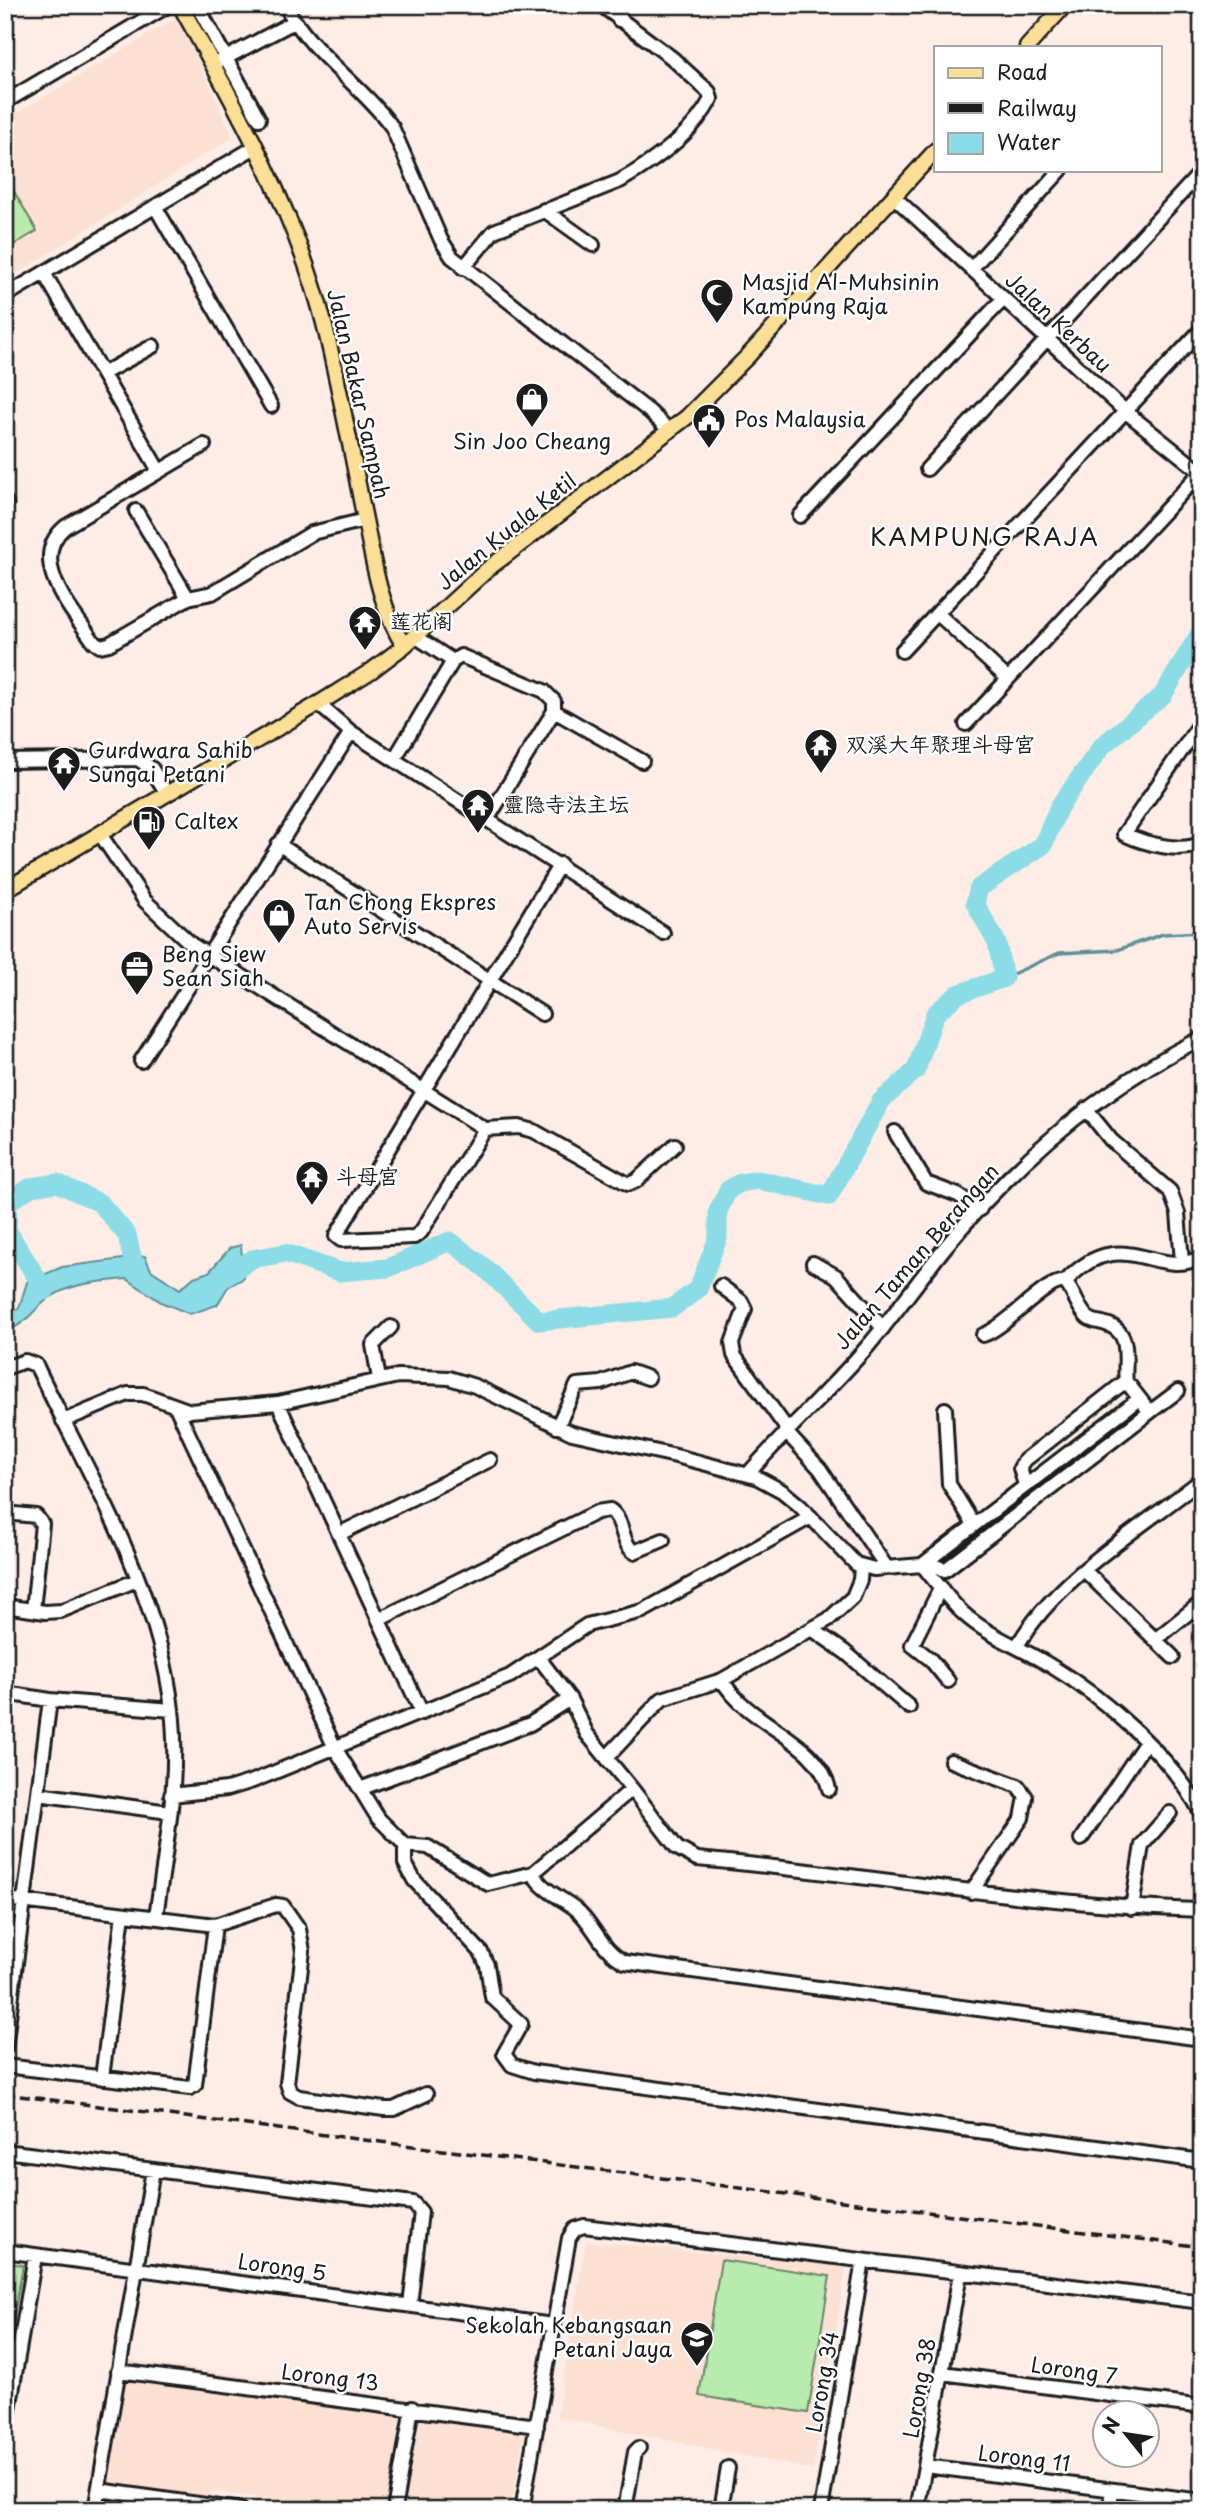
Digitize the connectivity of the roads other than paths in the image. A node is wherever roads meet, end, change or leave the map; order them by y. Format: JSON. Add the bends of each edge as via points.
{"nodes":[{"id":1,"x":169,"y":5,"type":"edge"},
{"id":2,"x":180,"y":5,"type":"edge"},
{"id":3,"x":197,"y":5,"type":"edge"},
{"id":4,"x":285,"y":5,"type":"edge"},
{"id":5,"x":601,"y":5,"type":"edge"},
{"id":6,"x":621,"y":5,"type":"edge"},
{"id":7,"x":1065,"y":5,"type":"edge"},
{"id":8,"x":619,"y":20,"type":"junction"},
{"id":9,"x":294,"y":22,"type":"junction"},
{"id":10,"x":1028,"y":46,"type":"edge"},
{"id":11,"x":220,"y":61,"type":"junction"},
{"id":12,"x":5,"y":103,"type":"edge"},
{"id":13,"x":259,"y":119,"type":"dead end"},
{"id":14,"x":255,"y":147,"type":"junction"},
{"id":15,"x":934,"y":152,"type":"edge"},
{"id":16,"x":1202,"y":171,"type":"edge"},
{"id":17,"x":1059,"y":172,"type":"edge"},
{"id":18,"x":893,"y":196,"type":"junction"},
{"id":19,"x":156,"y":208,"type":"junction"},
{"id":20,"x":544,"y":210,"type":"junction"},
{"id":21,"x":593,"y":244,"type":"dead end"},
{"id":22,"x":463,"y":268,"type":"junction"},
{"id":23,"x":971,"y":269,"type":"junction"},
{"id":24,"x":44,"y":273,"type":"junction"},
{"id":25,"x":5,"y":296,"type":"edge"},
{"id":26,"x":1003,"y":299,"type":"junction"},
{"id":27,"x":1202,"y":328,"type":"edge"},
{"id":28,"x":1047,"y":339,"type":"junction"},
{"id":29,"x":153,"y":346,"type":"dead end"},
{"id":30,"x":104,"y":373,"type":"junction"},
{"id":31,"x":271,"y":406,"type":"dead end"},
{"id":32,"x":1126,"y":412,"type":"junction"},
{"id":33,"x":670,"y":431,"type":"junction"},
{"id":34,"x":204,"y":445,"type":"dead end"},
{"id":35,"x":928,"y":469,"type":"dead end"},
{"id":36,"x":159,"y":471,"type":"junction"},
{"id":37,"x":1201,"y":472,"type":"edge"},
{"id":38,"x":136,"y":511,"type":"dead end"},
{"id":39,"x":800,"y":516,"type":"dead end"},
{"id":40,"x":365,"y":520,"type":"junction"},
{"id":41,"x":188,"y":598,"type":"junction"},
{"id":42,"x":939,"y":614,"type":"junction"},
{"id":43,"x":409,"y":641,"type":"junction"},
{"id":44,"x":902,"y":652,"type":"dead end"},
{"id":45,"x":453,"y":661,"type":"junction"},
{"id":46,"x":1009,"y":679,"type":"junction"},
{"id":47,"x":318,"y":704,"type":"junction"},
{"id":48,"x":554,"y":711,"type":"junction"},
{"id":49,"x":1202,"y":720,"type":"edge"},
{"id":50,"x":966,"y":724,"type":"dead end"},
{"id":51,"x":351,"y":732,"type":"junction"},
{"id":52,"x":395,"y":758,"type":"junction"},
{"id":53,"x":5,"y":761,"type":"edge"},
{"id":54,"x":642,"y":761,"type":"dead end"},
{"id":55,"x":167,"y":794,"type":"junction"},
{"id":56,"x":488,"y":818,"type":"junction"},
{"id":57,"x":100,"y":834,"type":"junction"},
{"id":58,"x":1202,"y":842,"type":"edge"},
{"id":59,"x":278,"y":844,"type":"junction"},
{"id":60,"x":560,"y":864,"type":"junction"},
{"id":61,"x":5,"y":890,"type":"edge"},
{"id":62,"x":663,"y":933,"type":"dead end"},
{"id":63,"x":207,"y":954,"type":"junction"},
{"id":64,"x":489,"y":981,"type":"junction"},
{"id":65,"x":542,"y":1014,"type":"dead end"},
{"id":66,"x":1202,"y":1038,"type":"edge"},
{"id":67,"x":141,"y":1060,"type":"dead end"},
{"id":68,"x":422,"y":1091,"type":"junction"},
{"id":69,"x":1086,"y":1109,"type":"junction"},
{"id":70,"x":485,"y":1129,"type":"junction"},
{"id":71,"x":895,"y":1132,"type":"dead end"},
{"id":72,"x":676,"y":1145,"type":"dead end"},
{"id":73,"x":980,"y":1209,"type":"junction"},
{"id":74,"x":1202,"y":1257,"type":"edge"},
{"id":75,"x":1182,"y":1261,"type":"junction"},
{"id":76,"x":813,"y":1263,"type":"dead end"},
{"id":77,"x":1065,"y":1282,"type":"junction"},
{"id":78,"x":721,"y":1286,"type":"dead end"},
{"id":79,"x":391,"y":1327,"type":"dead end"},
{"id":80,"x":883,"y":1328,"type":"junction"},
{"id":81,"x":983,"y":1335,"type":"dead end"},
{"id":82,"x":5,"y":1368,"type":"edge"},
{"id":83,"x":648,"y":1378,"type":"dead end"},
{"id":84,"x":379,"y":1379,"type":"junction"},
{"id":85,"x":1126,"y":1383,"type":"junction"},
{"id":86,"x":1178,"y":1391,"type":"dead end"},
{"id":87,"x":1139,"y":1399,"type":"junction"},
{"id":88,"x":278,"y":1403,"type":"junction"},
{"id":89,"x":177,"y":1409,"type":"junction"},
{"id":90,"x":945,"y":1409,"type":"dead end"},
{"id":91,"x":1150,"y":1412,"type":"junction"},
{"id":92,"x":62,"y":1421,"type":"junction"},
{"id":93,"x":558,"y":1427,"type":"junction"},
{"id":94,"x":786,"y":1430,"type":"junction"},
{"id":95,"x":490,"y":1460,"type":"dead end"},
{"id":96,"x":748,"y":1474,"type":"junction"},
{"id":97,"x":1202,"y":1482,"type":"edge"},
{"id":98,"x":1025,"y":1485,"type":"junction"},
{"id":99,"x":5,"y":1513,"type":"edge"},
{"id":100,"x":811,"y":1517,"type":"junction"},
{"id":101,"x":974,"y":1525,"type":"junction"},
{"id":102,"x":341,"y":1533,"type":"junction"},
{"id":103,"x":663,"y":1540,"type":"dead end"},
{"id":104,"x":925,"y":1564,"type":"junction"},
{"id":105,"x":861,"y":1567,"type":"junction"},
{"id":106,"x":887,"y":1569,"type":"junction"},
{"id":107,"x":1085,"y":1571,"type":"junction"},
{"id":108,"x":137,"y":1580,"type":"junction"},
{"id":109,"x":941,"y":1587,"type":"junction"},
{"id":110,"x":1202,"y":1602,"type":"edge"},
{"id":111,"x":5,"y":1606,"type":"edge"},
{"id":112,"x":33,"y":1610,"type":"junction"},
{"id":113,"x":380,"y":1619,"type":"junction"},
{"id":114,"x":812,"y":1629,"type":"junction"},
{"id":115,"x":1155,"y":1640,"type":"junction"},
{"id":116,"x":1017,"y":1646,"type":"junction"},
{"id":117,"x":1173,"y":1657,"type":"dead end"},
{"id":118,"x":539,"y":1658,"type":"junction"},
{"id":119,"x":722,"y":1680,"type":"junction"},
{"id":120,"x":948,"y":1681,"type":"dead end"},
{"id":121,"x":5,"y":1693,"type":"edge"},
{"id":122,"x":570,"y":1699,"type":"junction"},
{"id":123,"x":50,"y":1700,"type":"junction"},
{"id":124,"x":909,"y":1707,"type":"dead end"},
{"id":125,"x":172,"y":1710,"type":"junction"},
{"id":126,"x":422,"y":1713,"type":"junction"},
{"id":127,"x":1146,"y":1742,"type":"junction"},
{"id":128,"x":335,"y":1748,"type":"junction"},
{"id":129,"x":607,"y":1757,"type":"junction"},
{"id":130,"x":951,"y":1761,"type":"dead end"},
{"id":131,"x":360,"y":1789,"type":"junction"},
{"id":132,"x":632,"y":1789,"type":"junction"},
{"id":133,"x":829,"y":1789,"type":"dead end"},
{"id":134,"x":38,"y":1794,"type":"junction"},
{"id":135,"x":171,"y":1796,"type":"junction"},
{"id":136,"x":169,"y":1812,"type":"junction"},
{"id":137,"x":1170,"y":1813,"type":"dead end"},
{"id":138,"x":1202,"y":1815,"type":"edge"},
{"id":139,"x":1081,"y":1839,"type":"dead end"},
{"id":140,"x":405,"y":1845,"type":"junction"},
{"id":141,"x":533,"y":1873,"type":"junction"},
{"id":142,"x":971,"y":1892,"type":"junction"},
{"id":143,"x":5,"y":1899,"type":"edge"},
{"id":144,"x":23,"y":1901,"type":"junction"},
{"id":145,"x":1132,"y":1908,"type":"junction"},
{"id":146,"x":1202,"y":1910,"type":"edge"},
{"id":147,"x":123,"y":1914,"type":"junction"},
{"id":148,"x":156,"y":1917,"type":"junction"},
{"id":149,"x":215,"y":1925,"type":"junction"},
{"id":150,"x":1202,"y":2039,"type":"edge"},
{"id":151,"x":5,"y":2048,"type":"edge"},
{"id":152,"x":5,"y":2066,"type":"edge"},
{"id":153,"x":102,"y":2078,"type":"junction"},
{"id":154,"x":426,"y":2094,"type":"dead end"},
{"id":155,"x":5,"y":2151,"type":"edge"},
{"id":156,"x":1202,"y":2161,"type":"edge"},
{"id":157,"x":153,"y":2170,"type":"junction"},
{"id":158,"x":5,"y":2251,"type":"edge"},
{"id":159,"x":35,"y":2256,"type":"junction"},
{"id":160,"x":863,"y":2261,"type":"junction"},
{"id":161,"x":136,"y":2269,"type":"junction"},
{"id":162,"x":960,"y":2274,"type":"junction"},
{"id":163,"x":1202,"y":2302,"type":"edge"},
{"id":164,"x":410,"y":2305,"type":"junction"},
{"id":165,"x":553,"y":2325,"type":"junction"},
{"id":166,"x":118,"y":2371,"type":"junction"},
{"id":167,"x":942,"y":2373,"type":"junction"},
{"id":168,"x":1202,"y":2407,"type":"edge"},
{"id":169,"x":412,"y":2408,"type":"junction"},
{"id":170,"x":537,"y":2426,"type":"junction"},
{"id":171,"x":5,"y":2433,"type":"edge"},
{"id":172,"x":639,"y":2448,"type":"dead end"},
{"id":173,"x":925,"y":2466,"type":"junction"},
{"id":174,"x":727,"y":2468,"type":"dead end"},
{"id":175,"x":99,"y":2490,"type":"junction"},
{"id":176,"x":1111,"y":2490,"type":"junction"},
{"id":177,"x":1202,"y":2501,"type":"edge"},
{"id":178,"x":222,"y":2508,"type":"edge"},
{"id":179,"x":95,"y":2510,"type":"edge"},
{"id":180,"x":241,"y":2510,"type":"edge"},
{"id":181,"x":394,"y":2510,"type":"edge"},
{"id":182,"x":522,"y":2510,"type":"edge"},
{"id":183,"x":625,"y":2510,"type":"edge"},
{"id":184,"x":721,"y":2510,"type":"edge"},
{"id":185,"x":821,"y":2510,"type":"edge"},
{"id":186,"x":917,"y":2510,"type":"edge"},
{"id":187,"x":1111,"y":2510,"type":"edge"}],
"edges":[{"from":1,"to":12,"type":"street"},
{"from":2,"to":11,"type":"main road","name":"Jalan Bakar Sampah"},
{"from":3,"to":11,"type":"street"},
{"from":4,"to":9,"type":"street"},
{"from":5,"to":8,"type":"street"},
{"from":6,"to":8,"type":"street"},
{"from":7,"to":10,"type":"main road"},
{"from":8,"to":20,"type":"street","via":[[672,58],[711,99],[692,126],[637,171]]},
{"from":9,"to":11,"type":"street"},
{"from":9,"to":22,"type":"street","via":[[392,127],[441,240]]},
{"from":11,"to":13,"type":"street"},
{"from":11,"to":14,"type":"main road","name":"Jalan Bakar Sampah"},
{"from":14,"to":19,"type":"street"},
{"from":14,"to":40,"type":"main road","name":"Jalan Bakar Sampah","via":[[302,256],[323,320]]},
{"from":15,"to":18,"type":"main road","name":"Jalan Kuala Ketil"},
{"from":16,"to":28,"type":"street"},
{"from":17,"to":23,"type":"street"},
{"from":18,"to":23,"type":"street","name":"Jalan Kerbau"},
{"from":18,"to":33,"type":"main road","name":"Jalan Kuala Ketil","via":[[734,371]]},
{"from":19,"to":24,"type":"street"},
{"from":19,"to":31,"type":"street"},
{"from":20,"to":21,"type":"street"},
{"from":20,"to":22,"type":"street","via":[[494,231]]},
{"from":22,"to":33,"type":"street"},
{"from":23,"to":26,"type":"street","name":"Jalan Kerbau"},
{"from":24,"to":25,"type":"street"},
{"from":24,"to":30,"type":"street"},
{"from":26,"to":28,"type":"street","name":"Jalan Kerbau"},
{"from":26,"to":39,"type":"street"},
{"from":27,"to":32,"type":"street"},
{"from":28,"to":32,"type":"street","name":"Jalan Kerbau"},
{"from":28,"to":35,"type":"street"},
{"from":29,"to":30,"type":"street"},
{"from":30,"to":36,"type":"street"},
{"from":32,"to":37,"type":"street","name":"Jalan Kerbau"},
{"from":32,"to":42,"type":"street"},
{"from":33,"to":43,"type":"main road","name":"Jalan Kuala Ketil","via":[[489,568]]},
{"from":34,"to":36,"type":"street"},
{"from":36,"to":41,"type":"street","via":[[58,533],[50,549],[51,569],[75,614],[100,646]]},
{"from":37,"to":46,"type":"street"},
{"from":38,"to":41,"type":"street"},
{"from":40,"to":41,"type":"street","via":[[312,533],[212,593]]},
{"from":40,"to":43,"type":"main road","name":"Jalan Bakar Sampah","via":[[384,610]]},
{"from":42,"to":44,"type":"street"},
{"from":42,"to":46,"type":"street"},
{"from":43,"to":45,"type":"street"},
{"from":43,"to":47,"type":"main road","name":"Jalan Kuala Ketil"},
{"from":45,"to":48,"type":"street","via":[[468,657],[544,691],[554,701]]},
{"from":45,"to":52,"type":"street"},
{"from":46,"to":50,"type":"street"},
{"from":47,"to":51,"type":"street"},
{"from":47,"to":55,"type":"main road","name":"Jalan Kuala Ketil"},
{"from":48,"to":54,"type":"street"},
{"from":48,"to":56,"type":"street"},
{"from":49,"to":58,"type":"street","via":[[1124,834],[1186,848]]},
{"from":51,"to":52,"type":"street"},
{"from":51,"to":59,"type":"street"},
{"from":52,"to":56,"type":"street"},
{"from":53,"to":55,"type":"street","via":[[138,759],[152,769]]},
{"from":55,"to":57,"type":"main road","name":"Jalan Kuala Ketil"},
{"from":56,"to":60,"type":"street"},
{"from":57,"to":61,"type":"main road","name":"Jalan Kuala Ketil"},
{"from":57,"to":63,"type":"street","via":[[145,901]]},
{"from":59,"to":63,"type":"street"},
{"from":59,"to":64,"type":"street"},
{"from":60,"to":62,"type":"street"},
{"from":60,"to":64,"type":"street"},
{"from":63,"to":67,"type":"street"},
{"from":63,"to":68,"type":"street"},
{"from":64,"to":65,"type":"street"},
{"from":64,"to":68,"type":"street"},
{"from":66,"to":69,"type":"street","name":"Jalan Taman Berangan"},
{"from":68,"to":70,"type":"street"},
{"from":68,"to":70,"type":"street","via":[[337,1228],[338,1238],[414,1237],[421,1232]]},
{"from":69,"to":73,"type":"street","name":"Jalan Taman Berangan"},
{"from":69,"to":75,"type":"street","via":[[1123,1151],[1170,1191],[1178,1213]]},
{"from":70,"to":72,"type":"street","via":[[534,1131],[628,1184]]},
{"from":71,"to":73,"type":"street","via":[[926,1183]]},
{"from":73,"to":80,"type":"street","name":"Jalan Taman Berangan"},
{"from":74,"to":75,"type":"street"},
{"from":75,"to":77,"type":"street","via":[[1110,1254],[1094,1257]]},
{"from":76,"to":80,"type":"street","via":[[836,1276]]},
{"from":77,"to":81,"type":"street","via":[[1054,1283],[1004,1325]]},
{"from":77,"to":85,"type":"street","via":[[1084,1314],[1120,1333],[1127,1352]]},
{"from":78,"to":94,"type":"street","via":[[745,1309],[732,1343],[734,1355]]},
{"from":79,"to":84,"type":"street","via":[[373,1345]]},
{"from":80,"to":94,"type":"street","name":"Jalan Taman Berangan"},
{"from":82,"to":92,"type":"street","via":[[25,1361],[36,1365]]},
{"from":83,"to":93,"type":"street","via":[[631,1372],[601,1383],[577,1385]]},
{"from":84,"to":88,"type":"street"},
{"from":84,"to":93,"type":"street","via":[[426,1374],[449,1378]]},
{"from":85,"to":87,"type":"street"},
{"from":85,"to":98,"type":"street","via":[[1025,1460],[1020,1468]]},
{"from":86,"to":91,"type":"street"},
{"from":87,"to":91,"type":"street"},
{"from":87,"to":98,"type":"street"},
{"from":88,"to":89,"type":"street"},
{"from":88,"to":102,"type":"street"},
{"from":89,"to":92,"type":"street","via":[[143,1394],[128,1394]]},
{"from":89,"to":128,"type":"street"},
{"from":90,"to":101,"type":"street","via":[[949,1484]]},
{"from":91,"to":104,"type":"street","via":[[945,1570]]},
{"from":92,"to":108,"type":"street"},
{"from":93,"to":96,"type":"street"},
{"from":94,"to":96,"type":"street","name":"Jalan Taman Berangan"},
{"from":94,"to":106,"type":"street","via":[[820,1469]]},
{"from":95,"to":102,"type":"street"},
{"from":96,"to":100,"type":"street","via":[[782,1491]]},
{"from":97,"to":107,"type":"street"},
{"from":98,"to":101,"type":"street"},
{"from":99,"to":112,"type":"street","via":[[36,1516],[42,1524]]},
{"from":100,"to":105,"type":"street"},
{"from":100,"to":118,"type":"street","via":[[643,1611],[587,1625]]},
{"from":101,"to":104,"type":"street"},
{"from":102,"to":113,"type":"street"},
{"from":103,"to":113,"type":"street","via":[[634,1552],[615,1514],[605,1510]]},
{"from":104,"to":106,"type":"street"},
{"from":104,"to":109,"type":"street"},
{"from":105,"to":106,"type":"street"},
{"from":105,"to":114,"type":"street","via":[[853,1597]]},
{"from":107,"to":115,"type":"street"},
{"from":107,"to":116,"type":"street","via":[[1048,1601]]},
{"from":108,"to":112,"type":"street","via":[[61,1611]]},
{"from":108,"to":125,"type":"street","via":[[156,1636]]},
{"from":109,"to":116,"type":"street","via":[[965,1615]]},
{"from":109,"to":120,"type":"street","via":[[912,1645]]},
{"from":110,"to":115,"type":"street"},
{"from":111,"to":112,"type":"street"},
{"from":113,"to":126,"type":"street"},
{"from":114,"to":119,"type":"street"},
{"from":114,"to":124,"type":"street"},
{"from":115,"to":117,"type":"street"},
{"from":116,"to":127,"type":"street","via":[[1090,1693]]},
{"from":118,"to":122,"type":"street"},
{"from":118,"to":126,"type":"street","via":[[510,1676]]},
{"from":119,"to":129,"type":"street","via":[[662,1699]]},
{"from":119,"to":133,"type":"street","via":[[744,1710],[813,1757],[823,1769]]},
{"from":121,"to":123,"type":"street"},
{"from":122,"to":129,"type":"street","via":[[587,1734]]},
{"from":122,"to":131,"type":"street","via":[[530,1724]]},
{"from":123,"to":125,"type":"street"},
{"from":123,"to":134,"type":"street"},
{"from":125,"to":135,"type":"street"},
{"from":126,"to":128,"type":"street"},
{"from":127,"to":138,"type":"street","via":[[1178,1774]]},
{"from":127,"to":139,"type":"street"},
{"from":128,"to":131,"type":"street"},
{"from":128,"to":135,"type":"street","via":[[227,1789]]},
{"from":129,"to":132,"type":"street"},
{"from":130,"to":142,"type":"street","via":[[1014,1784],[1026,1797],[1022,1818]]},
{"from":131,"to":140,"type":"street","via":[[378,1818]]},
{"from":132,"to":141,"type":"street"},
{"from":132,"to":142,"type":"street","via":[[686,1856]]},
{"from":134,"to":136,"type":"street"},
{"from":134,"to":144,"type":"street"},
{"from":135,"to":136,"type":"street"},
{"from":136,"to":148,"type":"street"},
{"from":137,"to":145,"type":"street","via":[[1142,1845]]},
{"from":140,"to":141,"type":"street","via":[[428,1847],[488,1884]]},
{"from":140,"to":156,"type":"street","via":[[407,1871],[481,1952],[492,1997],[521,2024],[504,2054],[521,2069]]},
{"from":141,"to":150,"type":"street","via":[[544,1888],[587,1920],[608,1951],[625,1962]]},
{"from":142,"to":145,"type":"street"},
{"from":143,"to":144,"type":"street"},
{"from":144,"to":147,"type":"street"},
{"from":144,"to":151,"type":"street"},
{"from":145,"to":146,"type":"street"},
{"from":147,"to":148,"type":"street"},
{"from":147,"to":153,"type":"street"},
{"from":148,"to":149,"type":"street"},
{"from":149,"to":153,"type":"street","via":[[195,2085]]},
{"from":149,"to":154,"type":"street","via":[[276,1905],[289,1911],[299,1928],[303,1951],[287,2083],[293,2095],[394,2109]]},
{"from":152,"to":153,"type":"street"},
{"from":155,"to":157,"type":"street"},
{"from":157,"to":161,"type":"street"},
{"from":157,"to":164,"type":"street","via":[[419,2206]]},
{"from":158,"to":159,"type":"street","name":"Lorong 5"},
{"from":159,"to":161,"type":"street","name":"Lorong 5"},
{"from":159,"to":171,"type":"street"},
{"from":160,"to":162,"type":"street"},
{"from":160,"to":165,"type":"street","via":[[584,2226],[569,2238]]},
{"from":160,"to":185,"type":"street","name":"Lorong 34"},
{"from":161,"to":164,"type":"street","name":"Lorong 5"},
{"from":161,"to":166,"type":"street"},
{"from":162,"to":163,"type":"street"},
{"from":162,"to":167,"type":"street","name":"Lorong 38"},
{"from":164,"to":165,"type":"street","name":"Lorong 5"},
{"from":165,"to":170,"type":"street"},
{"from":166,"to":169,"type":"street","name":"Lorong 13"},
{"from":166,"to":175,"type":"street"},
{"from":167,"to":168,"type":"street","name":"Lorong 7"},
{"from":167,"to":173,"type":"street","name":"Lorong 38"},
{"from":169,"to":170,"type":"street","name":"Lorong 13"},
{"from":169,"to":181,"type":"street"},
{"from":170,"to":182,"type":"street"},
{"from":172,"to":183,"type":"street"},
{"from":173,"to":176,"type":"street","name":"Lorong 11"},
{"from":173,"to":186,"type":"street","name":"Lorong 38"},
{"from":174,"to":184,"type":"street"},
{"from":175,"to":178,"type":"street"},
{"from":175,"to":179,"type":"street"},
{"from":176,"to":177,"type":"street","name":"Lorong 11"},
{"from":176,"to":187,"type":"street"},
{"from":178,"to":180,"type":"street"}]}
